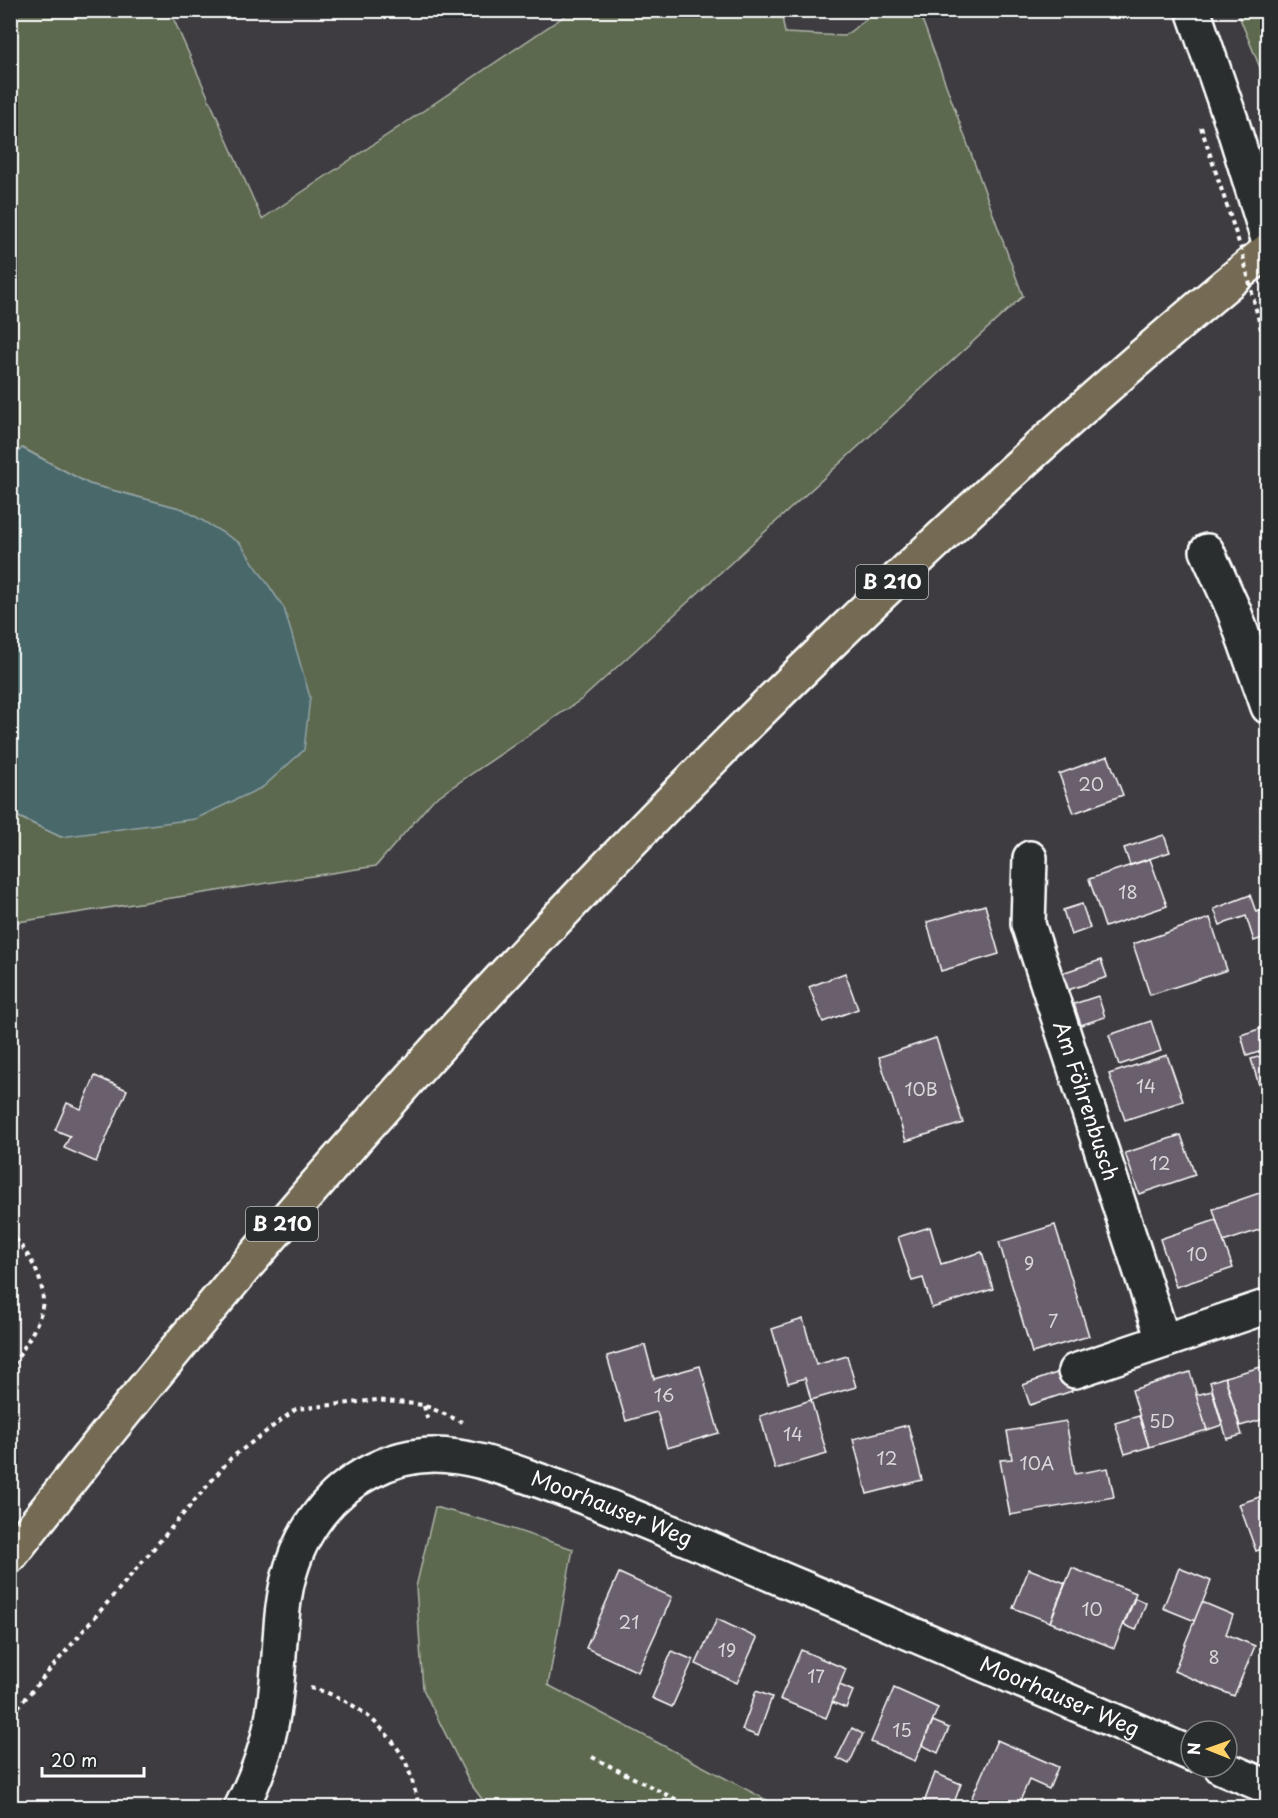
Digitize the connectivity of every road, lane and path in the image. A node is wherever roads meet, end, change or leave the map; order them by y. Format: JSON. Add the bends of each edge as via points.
{"nodes":[{"id":1,"x":1193,"y":10,"type":"edge"},
{"id":2,"x":1216,"y":123,"type":"junction"},
{"id":3,"x":1268,"y":239,"type":"edge"},
{"id":4,"x":1268,"y":250,"type":"edge"},
{"id":5,"x":1268,"y":358,"type":"edge"},
{"id":6,"x":1207,"y":551,"type":"dead end"},
{"id":7,"x":1268,"y":707,"type":"edge"},
{"id":8,"x":1030,"y":858,"type":"dead end"},
{"id":9,"x":10,"y":1232,"type":"edge"},
{"id":10,"x":1268,"y":1306,"type":"edge"},
{"id":11,"x":1163,"y":1340,"type":"junction"},
{"id":12,"x":10,"y":1371,"type":"edge"},
{"id":13,"x":1075,"y":1371,"type":"dead end"},
{"id":14,"x":466,"y":1424,"type":"dead end"},
{"id":15,"x":10,"y":1556,"type":"edge"},
{"id":16,"x":276,"y":1683,"type":"junction"},
{"id":17,"x":10,"y":1723,"type":"edge"},
{"id":18,"x":1179,"y":1749,"type":"edge"},
{"id":19,"x":592,"y":1757,"type":"dead end"},
{"id":20,"x":1239,"y":1775,"type":"edge"},
{"id":21,"x":1268,"y":1787,"type":"edge"},
{"id":22,"x":241,"y":1808,"type":"edge"},
{"id":23,"x":420,"y":1808,"type":"edge"},
{"id":24,"x":693,"y":1808,"type":"edge"}],
"edges":[{"from":1,"to":2,"type":"street"},
{"from":2,"to":3,"type":"street"},
{"from":2,"to":5,"type":"path","bridge":true},
{"from":4,"to":15,"type":"highway","number":"B 210","via":[[1065,422],[906,569],[736,734],[569,905],[421,1065],[189,1331]]},
{"from":6,"to":7,"type":"street","via":[[1234,611]]},
{"from":8,"to":11,"type":"street","name":"Am Föhrenbusch","via":[[1028,924]]},
{"from":9,"to":12,"type":"path","via":[[31,1257],[41,1289],[41,1312]]},
{"from":10,"to":11,"type":"street"},
{"from":11,"to":13,"type":"street"},
{"from":14,"to":17,"type":"path","via":[[424,1405],[377,1400],[296,1408],[231,1458],[13,1713]]},
{"from":16,"to":18,"type":"street","name":"Moorhauser Weg","via":[[285,1582],[302,1539],[314,1521],[339,1493],[366,1474],[398,1460],[435,1455],[489,1463],[572,1491]]},
{"from":16,"to":22,"type":"street","name":"Moorhauser Weg","via":[[272,1723],[261,1768]]},
{"from":16,"to":23,"type":"path","via":[[329,1692],[361,1710],[406,1762]]},
{"from":19,"to":24,"type":"path"},
{"from":20,"to":21,"type":"street"}]}
